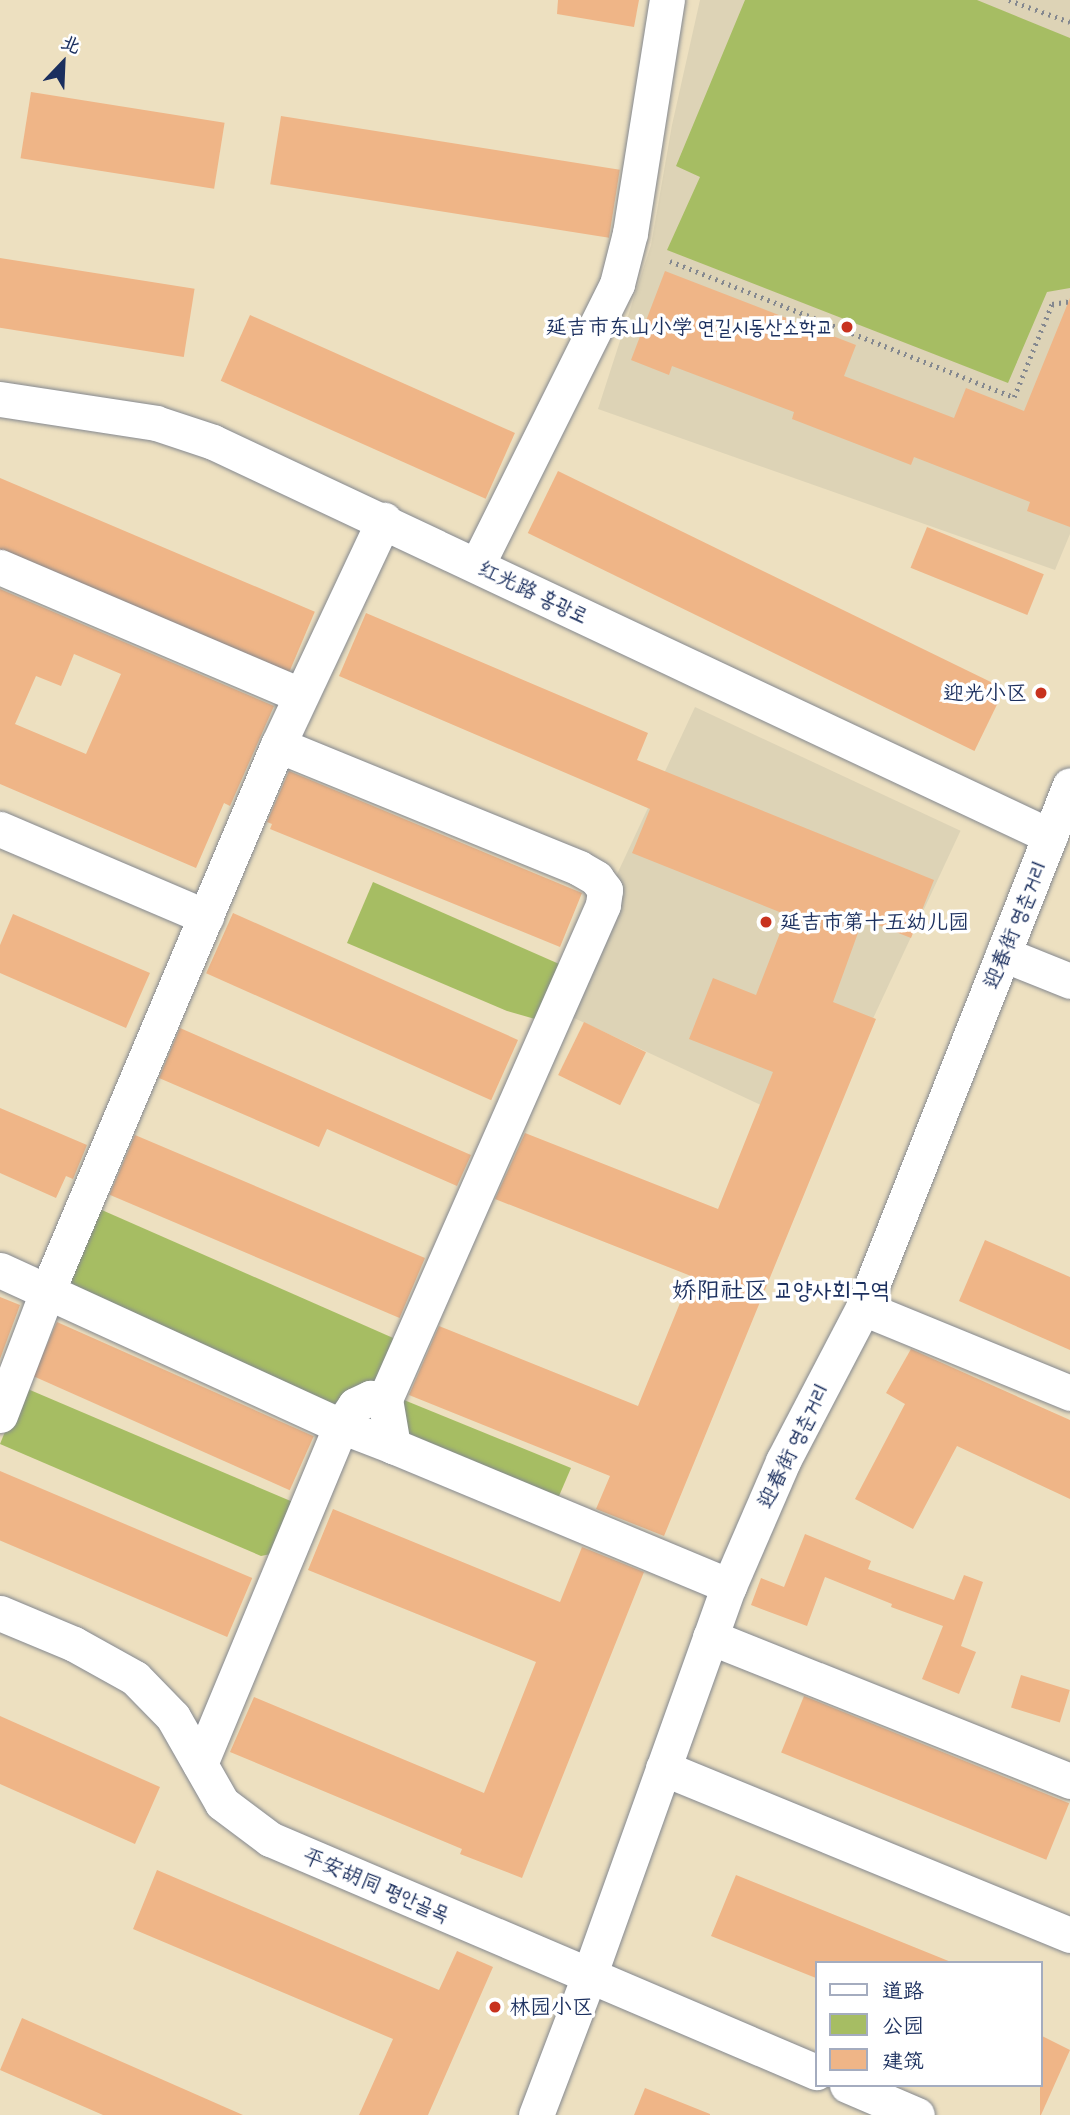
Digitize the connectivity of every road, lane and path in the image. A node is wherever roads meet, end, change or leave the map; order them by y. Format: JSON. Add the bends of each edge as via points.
{"nodes":[{"id":1,"x":667,"y":0,"type":"edge"},
{"id":2,"x":1009,"y":0,"type":"edge"},
{"id":3,"x":1070,"y":22,"type":"edge"},
{"id":4,"x":670,"y":261,"type":"dead end"},
{"id":5,"x":1070,"y":301,"type":"edge"},
{"id":6,"x":0,"y":399,"type":"edge"},
{"id":7,"x":384,"y":520,"type":"junction"},
{"id":8,"x":477,"y":565,"type":"junction"},
{"id":9,"x":0,"y":567,"type":"edge"},
{"id":10,"x":300,"y":695,"type":"junction"},
{"id":11,"x":278,"y":746,"type":"junction"},
{"id":12,"x":1070,"y":785,"type":"edge"},
{"id":13,"x":0,"y":829,"type":"edge"},
{"id":14,"x":1050,"y":836,"type":"junction"},
{"id":15,"x":206,"y":917,"type":"junction"},
{"id":16,"x":1003,"y":954,"type":"junction"},
{"id":17,"x":1070,"y":981,"type":"edge"},
{"id":18,"x":0,"y":1270,"type":"edge"},
{"id":19,"x":47,"y":1292,"type":"junction"},
{"id":20,"x":863,"y":1308,"type":"junction"},
{"id":21,"x":1070,"y":1393,"type":"edge"},
{"id":22,"x":384,"y":1399,"type":"junction"},
{"id":23,"x":0,"y":1415,"type":"edge"},
{"id":24,"x":341,"y":1426,"type":"junction"},
{"id":25,"x":393,"y":1446,"type":"junction"},
{"id":26,"x":729,"y":1586,"type":"junction"},
{"id":27,"x":0,"y":1613,"type":"edge"},
{"id":28,"x":710,"y":1637,"type":"junction"},
{"id":29,"x":200,"y":1764,"type":"junction"},
{"id":30,"x":663,"y":1768,"type":"junction"},
{"id":31,"x":1070,"y":1781,"type":"edge"},
{"id":32,"x":1070,"y":1935,"type":"edge"},
{"id":33,"x":589,"y":1976,"type":"junction"},
{"id":34,"x":814,"y":2071,"type":"edge"},
{"id":35,"x":852,"y":2087,"type":"edge"},
{"id":36,"x":536,"y":2115,"type":"edge"},
{"id":37,"x":917,"y":2115,"type":"edge"}],
"edges":[{"from":1,"to":8,"type":"street","via":[[630,233],[617,284]]},
{"from":2,"to":3,"type":"path"},
{"from":4,"to":5,"type":"path","via":[[1014,397],[1052,304]]},
{"from":6,"to":7,"type":"street","name":"红光路 홍광로","via":[[156,423],[213,442]]},
{"from":7,"to":8,"type":"street","name":"红光路 홍광로"},
{"from":7,"to":10,"type":"street"},
{"from":8,"to":14,"type":"street","name":"红光路 홍광로"},
{"from":9,"to":10,"type":"street"},
{"from":10,"to":11,"type":"street"},
{"from":11,"to":15,"type":"street"},
{"from":11,"to":22,"type":"street","via":[[579,869],[596,878],[605,890],[603,905]]},
{"from":12,"to":14,"type":"street","name":"迎春街 영춘거리"},
{"from":13,"to":15,"type":"street"},
{"from":14,"to":16,"type":"street","name":"迎春街 영춘거리"},
{"from":15,"to":19,"type":"street"},
{"from":16,"to":17,"type":"street"},
{"from":16,"to":20,"type":"street","name":"迎春街 영춘거리"},
{"from":18,"to":19,"type":"street"},
{"from":19,"to":23,"type":"street"},
{"from":19,"to":24,"type":"street"},
{"from":20,"to":21,"type":"street"},
{"from":20,"to":26,"type":"street","name":"迎春街 영춘거리","via":[[783,1461]]},
{"from":22,"to":24,"type":"street","via":[[370,1398],[355,1405]]},
{"from":22,"to":25,"type":"street"},
{"from":24,"to":25,"type":"street"},
{"from":24,"to":29,"type":"street"},
{"from":25,"to":26,"type":"street"},
{"from":26,"to":28,"type":"street","name":"迎春街 영춘거리"},
{"from":27,"to":29,"type":"street","name":"平安胡同 평안골목","via":[[74,1644],[135,1678],[173,1717]]},
{"from":28,"to":30,"type":"street","name":"迎春街 영춘거리"},
{"from":28,"to":31,"type":"street"},
{"from":29,"to":33,"type":"street","name":"平安胡同 평안골목","via":[[222,1803],[270,1839]]},
{"from":30,"to":32,"type":"street"},
{"from":30,"to":33,"type":"street","name":"迎春街 영춘거리"},
{"from":33,"to":34,"type":"street","name":"平安胡同 평안골목"},
{"from":33,"to":36,"type":"street","name":"迎春街 영춘거리"},
{"from":35,"to":37,"type":"street"}]}
